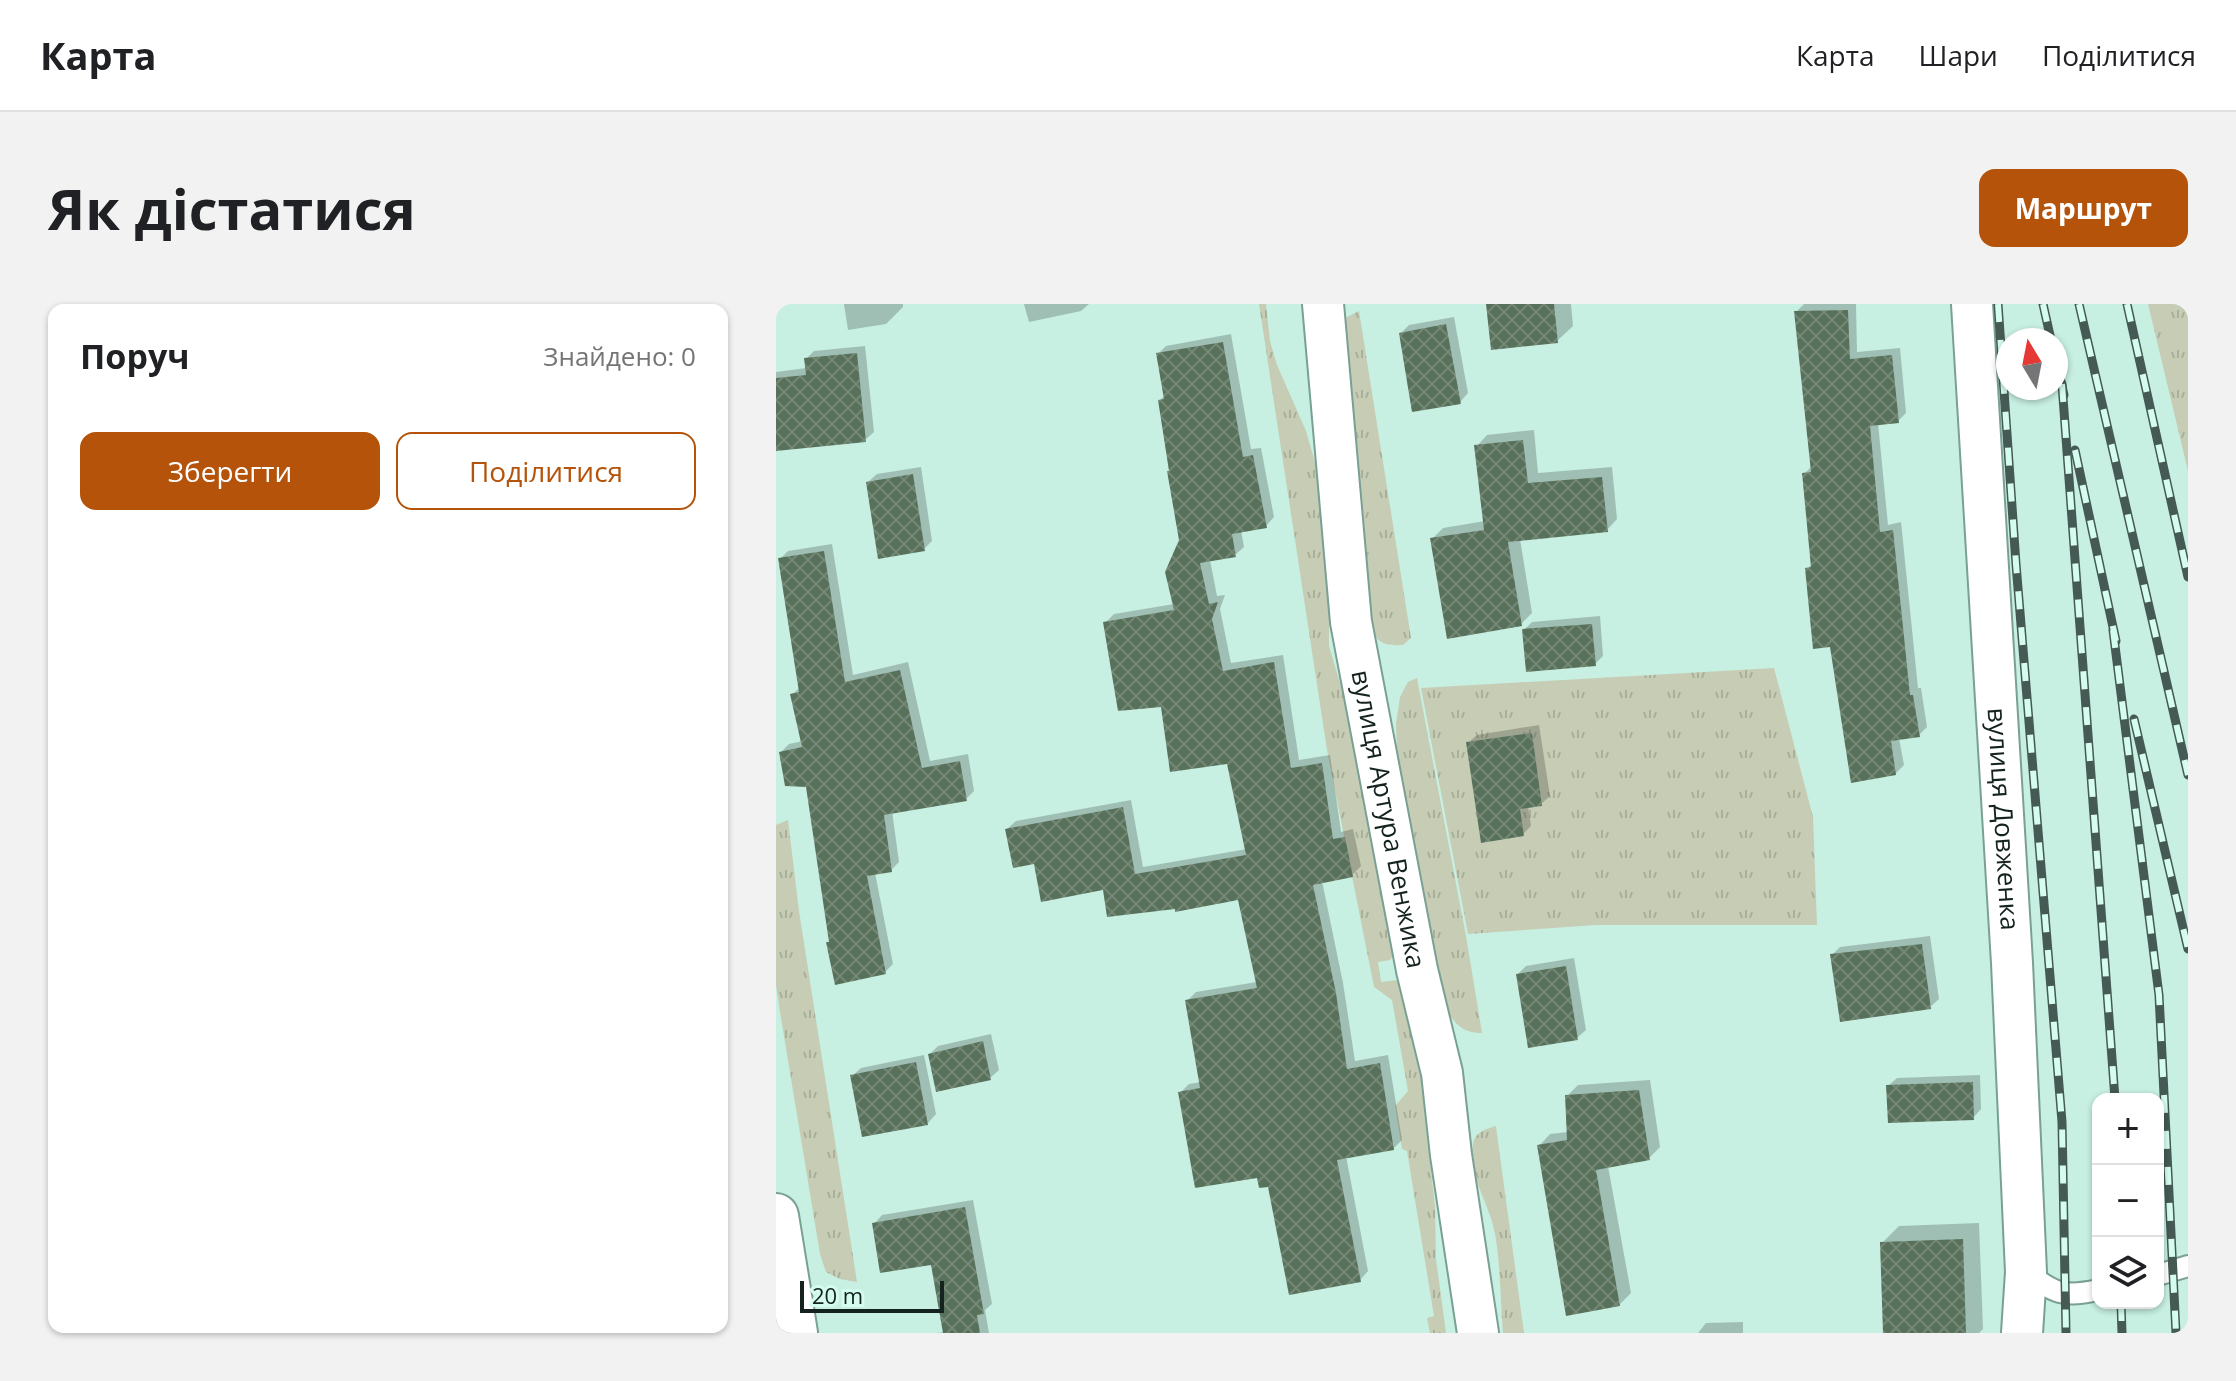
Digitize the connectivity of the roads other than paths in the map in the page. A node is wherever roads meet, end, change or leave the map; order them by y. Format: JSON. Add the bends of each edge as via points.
{"nodes":[{"id":1,"x":1323,"y":304,"type":"edge"},
{"id":2,"x":1972,"y":304,"type":"edge"},
{"id":3,"x":776,"y":1216,"type":"edge"},
{"id":4,"x":2188,"y":1266,"type":"edge"},
{"id":5,"x":2026,"y":1272,"type":"junction"},
{"id":6,"x":2164,"y":1273,"type":"edge"},
{"id":7,"x":2092,"y":1291,"type":"edge"},
{"id":8,"x":795,"y":1333,"type":"edge"},
{"id":9,"x":1478,"y":1333,"type":"edge"},
{"id":10,"x":2022,"y":1333,"type":"edge"}],
"edges":[{"from":1,"to":9,"type":"street","name":"вулиця Артура Венжика","via":[[1351,622],[1411,941],[1442,1073]]},
{"from":2,"to":5,"type":"street","name":"вулиця Довженка"},
{"from":3,"to":8,"type":"street"},
{"from":4,"to":6,"type":"lane"},
{"from":5,"to":7,"type":"lane","via":[[2066,1295]]},
{"from":5,"to":10,"type":"street","name":"вулиця Довженка"}]}
